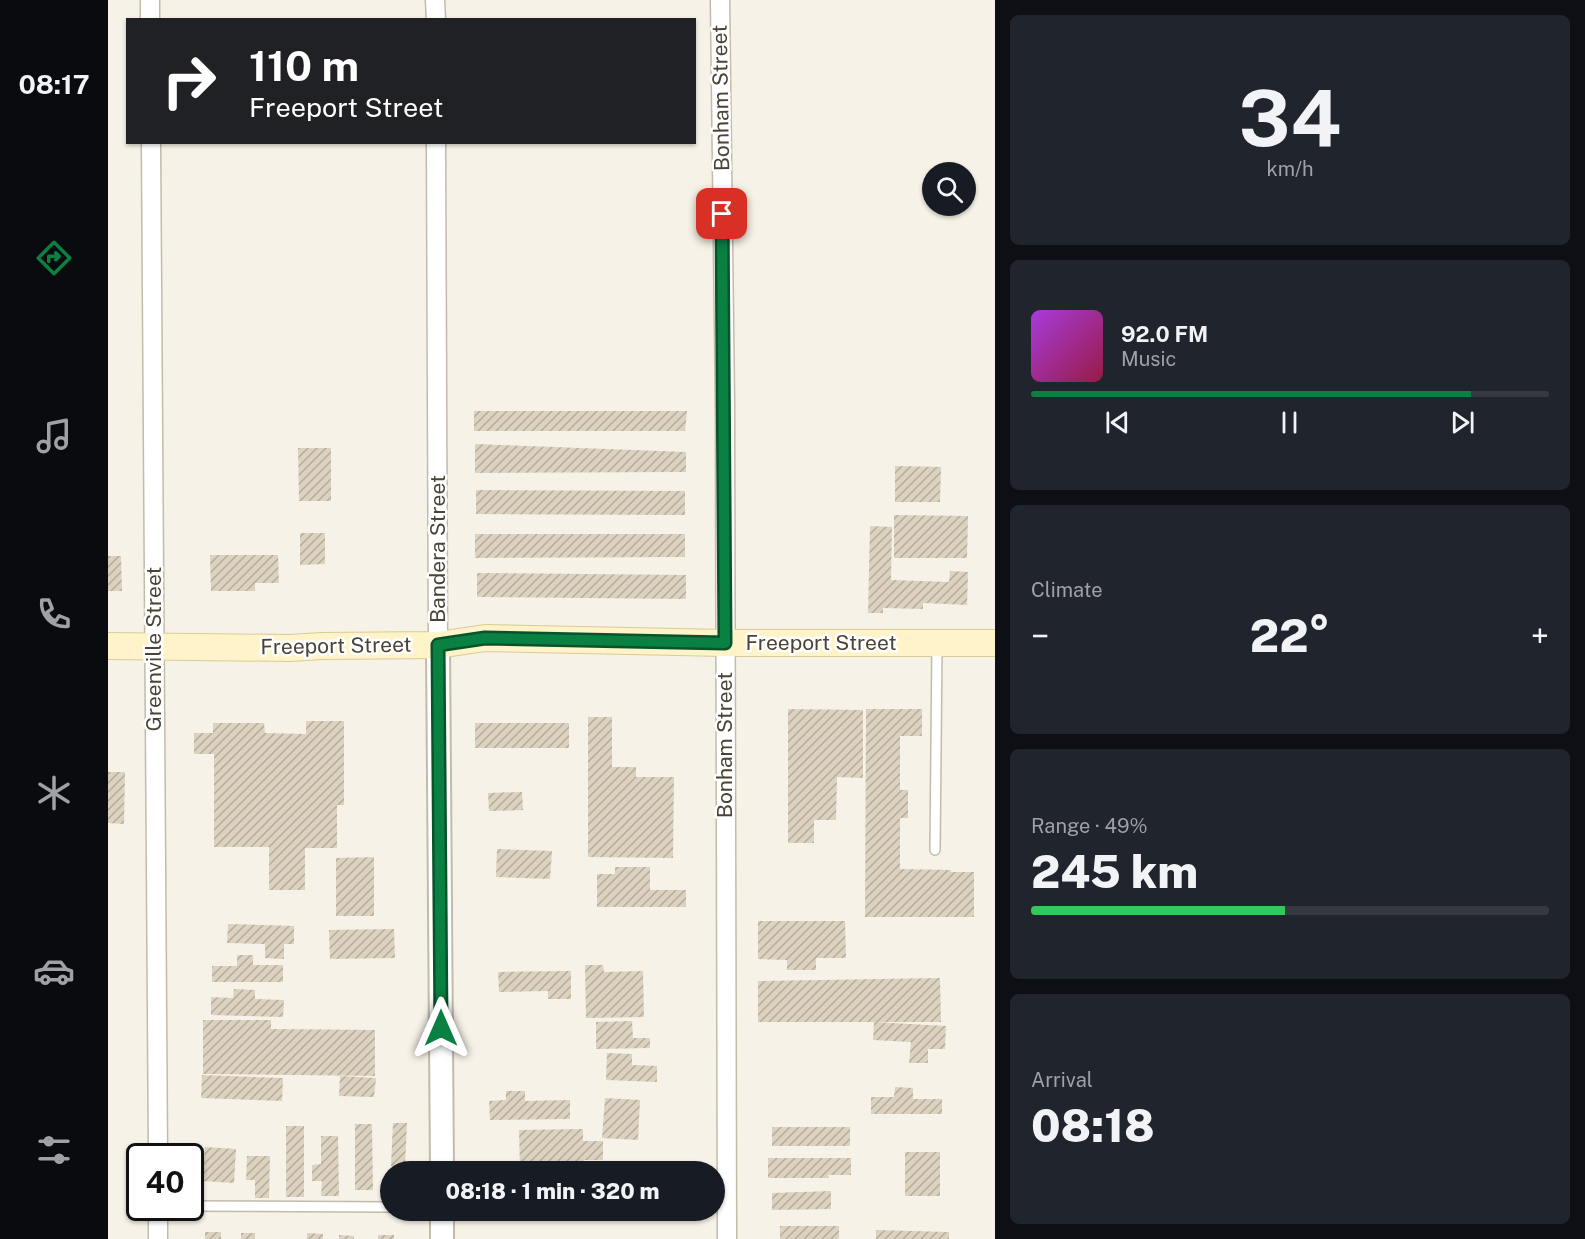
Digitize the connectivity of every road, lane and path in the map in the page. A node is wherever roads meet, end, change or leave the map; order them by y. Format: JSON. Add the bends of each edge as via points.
{"nodes":[{"id":1,"x":150,"y":0,"type":"edge"},
{"id":2,"x":435,"y":0,"type":"edge"},
{"id":3,"x":720,"y":0,"type":"edge"},
{"id":4,"x":150,"y":18,"type":"edge"},
{"id":5,"x":435,"y":18,"type":"edge"},
{"id":6,"x":151,"y":144,"type":"edge"},
{"id":7,"x":436,"y":144,"type":"edge"},
{"id":8,"x":725,"y":643,"type":"junction"},
{"id":9,"x":937,"y":643,"type":"junction"},
{"id":10,"x":995,"y":643,"type":"edge"},
{"id":11,"x":438,"y":645,"type":"junction"},
{"id":12,"x":108,"y":646,"type":"edge"},
{"id":13,"x":154,"y":646,"type":"junction"},
{"id":14,"x":935,"y":850,"type":"dead end"},
{"id":15,"x":158,"y":1143,"type":"edge"},
{"id":16,"x":442,"y":1161,"type":"edge"},
{"id":17,"x":204,"y":1206,"type":"edge"},
{"id":18,"x":380,"y":1207,"type":"edge"},
{"id":19,"x":158,"y":1221,"type":"edge"},
{"id":20,"x":442,"y":1221,"type":"edge"},
{"id":21,"x":158,"y":1239,"type":"edge"},
{"id":22,"x":442,"y":1239,"type":"edge"},
{"id":23,"x":727,"y":1239,"type":"edge"}],
"edges":[{"from":1,"to":4,"type":"street"},
{"from":2,"to":5,"type":"street"},
{"from":3,"to":8,"type":"street","name":"Bonham Street"},
{"from":6,"to":13,"type":"street","name":"Greenville Street"},
{"from":7,"to":11,"type":"street","name":"Bandera Street"},
{"from":8,"to":9,"type":"main road","name":"Freeport Street"},
{"from":8,"to":11,"type":"main road","name":"Freeport Street","via":[[485,638]]},
{"from":8,"to":23,"type":"street","name":"Bonham Street"},
{"from":9,"to":10,"type":"main road","name":"Freeport Street"},
{"from":9,"to":14,"type":"lane"},
{"from":11,"to":13,"type":"main road","name":"Freeport Street"},
{"from":11,"to":16,"type":"street","name":"Bandera Street"},
{"from":12,"to":13,"type":"main road","name":"Freeport Street"},
{"from":13,"to":15,"type":"street","name":"Greenville Street"},
{"from":17,"to":18,"type":"lane"},
{"from":19,"to":21,"type":"street"},
{"from":20,"to":22,"type":"street"}]}
